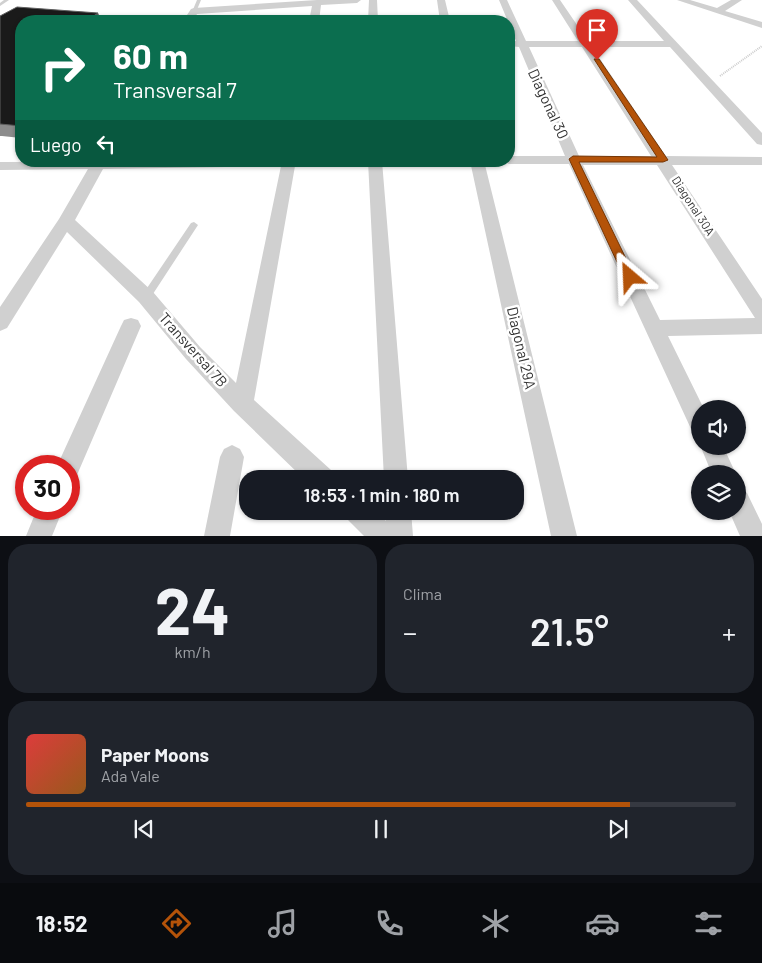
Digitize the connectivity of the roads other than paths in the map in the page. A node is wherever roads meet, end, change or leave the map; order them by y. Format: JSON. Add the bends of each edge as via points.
{"nodes":[{"id":1,"x":8,"y":0,"type":"edge"},
{"id":2,"x":199,"y":0,"type":"edge"},
{"id":3,"x":357,"y":0,"type":"edge"},
{"id":4,"x":373,"y":0,"type":"edge"},
{"id":5,"x":440,"y":0,"type":"edge"},
{"id":6,"x":503,"y":0,"type":"edge"},
{"id":7,"x":556,"y":0,"type":"edge"},
{"id":8,"x":632,"y":0,"type":"edge"},
{"id":9,"x":681,"y":0,"type":"edge"},
{"id":10,"x":738,"y":0,"type":"edge"},
{"id":11,"x":317,"y":3,"type":"junction"},
{"id":12,"x":0,"y":5,"type":"edge"},
{"id":13,"x":194,"y":11,"type":"junction"},
{"id":14,"x":718,"y":12,"type":"junction"},
{"id":15,"x":192,"y":15,"type":"edge"},
{"id":16,"x":315,"y":15,"type":"edge"},
{"id":17,"x":373,"y":15,"type":"edge"},
{"id":18,"x":444,"y":15,"type":"edge"},
{"id":19,"x":507,"y":15,"type":"edge"},
{"id":20,"x":762,"y":25,"type":"edge"},
{"id":21,"x":515,"y":44,"type":"edge"},
{"id":22,"x":586,"y":44,"type":"junction"},
{"id":23,"x":674,"y":44,"type":"junction"},
{"id":24,"x":762,"y":141,"type":"edge"},
{"id":25,"x":573,"y":159,"type":"junction"},
{"id":26,"x":515,"y":160,"type":"edge"},
{"id":27,"x":663,"y":160,"type":"junction"},
{"id":28,"x":762,"y":161,"type":"edge"},
{"id":29,"x":0,"y":166,"type":"edge"},
{"id":30,"x":15,"y":166,"type":"edge"},
{"id":31,"x":96,"y":167,"type":"edge"},
{"id":32,"x":288,"y":167,"type":"edge"},
{"id":33,"x":375,"y":167,"type":"edge"},
{"id":34,"x":478,"y":167,"type":"edge"},
{"id":35,"x":66,"y":221,"type":"junction"},
{"id":36,"x":194,"y":225,"type":"dead end"},
{"id":37,"x":146,"y":297,"type":"junction"},
{"id":38,"x":762,"y":314,"type":"edge"},
{"id":39,"x":0,"y":323,"type":"edge"},
{"id":40,"x":131,"y":326,"type":"dead end"},
{"id":41,"x":762,"y":326,"type":"edge"},
{"id":42,"x":654,"y":328,"type":"junction"},
{"id":43,"x":242,"y":404,"type":"junction"},
{"id":44,"x":691,"y":405,"type":"edge"},
{"id":45,"x":74,"y":455,"type":"edge"},
{"id":46,"x":232,"y":456,"type":"dead end"},
{"id":47,"x":312,"y":470,"type":"edge"},
{"id":48,"x":395,"y":470,"type":"edge"},
{"id":49,"x":746,"y":519,"type":"edge"},
{"id":50,"x":45,"y":520,"type":"edge"},
{"id":51,"x":366,"y":520,"type":"edge"},
{"id":52,"x":399,"y":520,"type":"edge"},
{"id":53,"x":38,"y":536,"type":"edge"},
{"id":54,"x":217,"y":536,"type":"edge"},
{"id":55,"x":383,"y":536,"type":"edge"},
{"id":56,"x":400,"y":536,"type":"edge"},
{"id":57,"x":564,"y":536,"type":"edge"},
{"id":58,"x":754,"y":536,"type":"edge"}],
"edges":[{"from":1,"to":12,"type":"lane"},
{"from":2,"to":13,"type":"lane"},
{"from":3,"to":11,"type":"street"},
{"from":4,"to":17,"type":"street"},
{"from":5,"to":18,"type":"street"},
{"from":6,"to":19,"type":"street","name":"Diagonal 30"},
{"from":7,"to":22,"type":"street","name":"Diagonal 30A"},
{"from":8,"to":23,"type":"street"},
{"from":9,"to":14,"type":"street"},
{"from":10,"to":14,"type":"street"},
{"from":11,"to":13,"type":"street","via":[[252,11]]},
{"from":11,"to":16,"type":"street"},
{"from":13,"to":15,"type":"street"},
{"from":14,"to":20,"type":"street"},
{"from":21,"to":22,"type":"street"},
{"from":21,"to":25,"type":"street","name":"Diagonal 30"},
{"from":22,"to":23,"type":"street"},
{"from":22,"to":27,"type":"street","name":"Diagonal 30A"},
{"from":23,"to":24,"type":"street"},
{"from":25,"to":26,"type":"street"},
{"from":25,"to":27,"type":"street"},
{"from":25,"to":42,"type":"street","name":"Diagonal 30"},
{"from":27,"to":28,"type":"street"},
{"from":27,"to":38,"type":"street","name":"Diagonal 30A"},
{"from":29,"to":30,"type":"street"},
{"from":31,"to":35,"type":"street"},
{"from":32,"to":43,"type":"street"},
{"from":33,"to":48,"type":"street"},
{"from":34,"to":57,"type":"street","name":"Diagonal 29A"},
{"from":35,"to":37,"type":"street","name":"Transversal 7B"},
{"from":35,"to":39,"type":"street"},
{"from":36,"to":37,"type":"lane"},
{"from":37,"to":43,"type":"street","name":"Transversal 7B"},
{"from":40,"to":45,"type":"street"},
{"from":41,"to":42,"type":"street"},
{"from":42,"to":44,"type":"street","name":"Diagonal 30"},
{"from":43,"to":47,"type":"street","name":"Transversal 7B"},
{"from":46,"to":54,"type":"street"},
{"from":49,"to":58,"type":"street"},
{"from":50,"to":53,"type":"street"},
{"from":51,"to":55,"type":"street"},
{"from":52,"to":56,"type":"street"}]}
